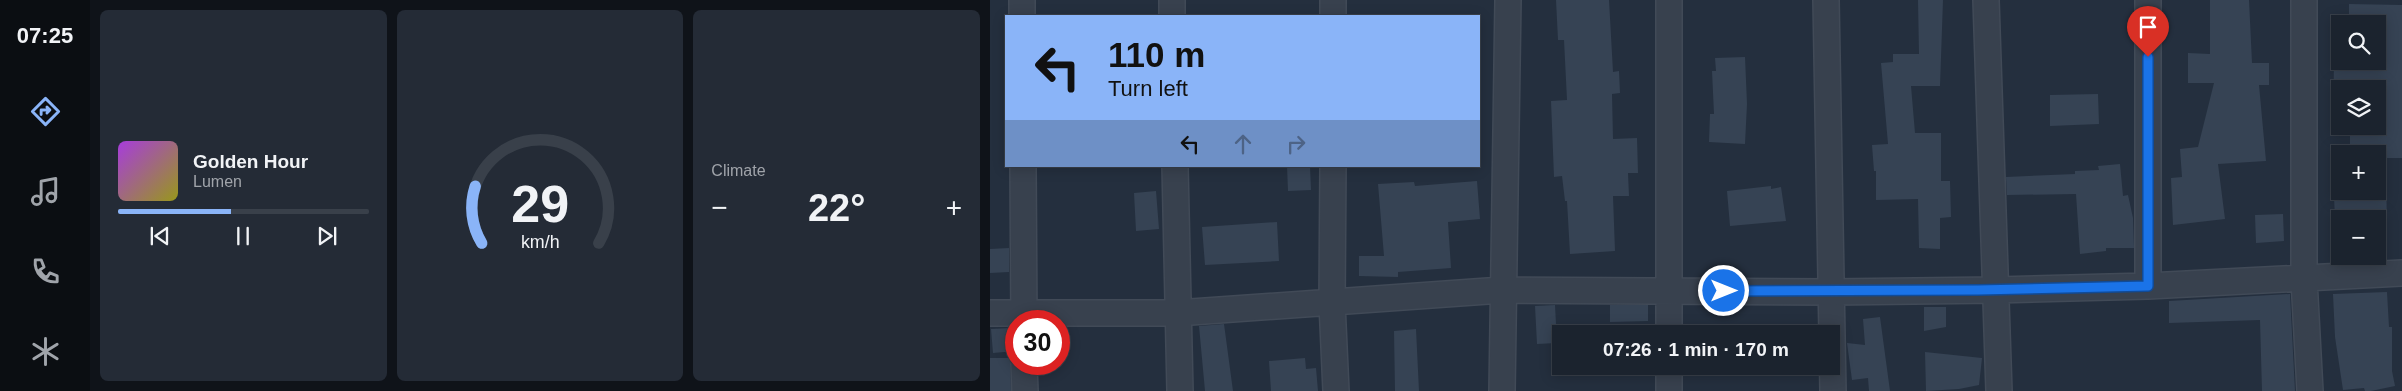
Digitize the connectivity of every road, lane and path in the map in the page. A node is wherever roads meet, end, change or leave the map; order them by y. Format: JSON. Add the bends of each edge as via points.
{"nodes":[{"id":1,"x":1022,"y":0,"type":"edge"},
{"id":2,"x":1172,"y":0,"type":"edge"},
{"id":3,"x":1333,"y":0,"type":"edge"},
{"id":4,"x":1508,"y":0,"type":"edge"},
{"id":5,"x":1669,"y":0,"type":"edge"},
{"id":6,"x":1826,"y":0,"type":"edge"},
{"id":7,"x":1986,"y":0,"type":"edge"},
{"id":8,"x":2148,"y":0,"type":"edge"},
{"id":9,"x":2304,"y":0,"type":"edge"},
{"id":10,"x":1022,"y":15,"type":"edge"},
{"id":11,"x":1172,"y":15,"type":"edge"},
{"id":12,"x":1333,"y":15,"type":"edge"},
{"id":13,"x":1023,"y":167,"type":"edge"},
{"id":14,"x":1174,"y":167,"type":"edge"},
{"id":15,"x":1332,"y":167,"type":"edge"},
{"id":16,"x":2402,"y":273,"type":"edge"},
{"id":17,"x":2304,"y":279,"type":"junction"},
{"id":18,"x":2148,"y":286,"type":"junction"},
{"id":19,"x":1502,"y":290,"type":"junction"},
{"id":20,"x":1996,"y":290,"type":"junction"},
{"id":21,"x":1669,"y":291,"type":"junction"},
{"id":22,"x":1832,"y":292,"type":"junction"},
{"id":23,"x":1332,"y":303,"type":"junction"},
{"id":24,"x":1024,"y":310,"type":"edge"},
{"id":25,"x":990,"y":313,"type":"edge"},
{"id":26,"x":1177,"y":313,"type":"junction"},
{"id":27,"x":1005,"y":314,"type":"edge"},
{"id":28,"x":1070,"y":315,"type":"edge"},
{"id":29,"x":1669,"y":325,"type":"edge"},
{"id":30,"x":1024,"y":375,"type":"edge"},
{"id":31,"x":1669,"y":375,"type":"edge"},
{"id":32,"x":1025,"y":391,"type":"edge"},
{"id":33,"x":1180,"y":391,"type":"edge"},
{"id":34,"x":1336,"y":391,"type":"edge"},
{"id":35,"x":1502,"y":391,"type":"edge"},
{"id":36,"x":1669,"y":391,"type":"edge"},
{"id":37,"x":1833,"y":391,"type":"edge"},
{"id":38,"x":2000,"y":391,"type":"edge"},
{"id":39,"x":2310,"y":391,"type":"edge"}],
"edges":[{"from":1,"to":10,"type":"street"},
{"from":2,"to":11,"type":"street"},
{"from":3,"to":12,"type":"street"},
{"from":4,"to":19,"type":"street"},
{"from":5,"to":21,"type":"street"},
{"from":6,"to":22,"type":"street"},
{"from":7,"to":20,"type":"street"},
{"from":8,"to":18,"type":"street"},
{"from":9,"to":17,"type":"street"},
{"from":13,"to":24,"type":"street"},
{"from":14,"to":26,"type":"street"},
{"from":15,"to":23,"type":"street"},
{"from":16,"to":17,"type":"street"},
{"from":17,"to":18,"type":"street"},
{"from":17,"to":39,"type":"street"},
{"from":18,"to":20,"type":"street"},
{"from":19,"to":21,"type":"street"},
{"from":19,"to":23,"type":"street"},
{"from":19,"to":35,"type":"street"},
{"from":20,"to":22,"type":"street"},
{"from":20,"to":38,"type":"street"},
{"from":21,"to":22,"type":"street"},
{"from":21,"to":29,"type":"street"},
{"from":22,"to":37,"type":"street"},
{"from":23,"to":26,"type":"street"},
{"from":23,"to":34,"type":"street"},
{"from":25,"to":27,"type":"street"},
{"from":26,"to":28,"type":"street"},
{"from":26,"to":33,"type":"street"},
{"from":30,"to":32,"type":"street"},
{"from":31,"to":36,"type":"street"}]}
